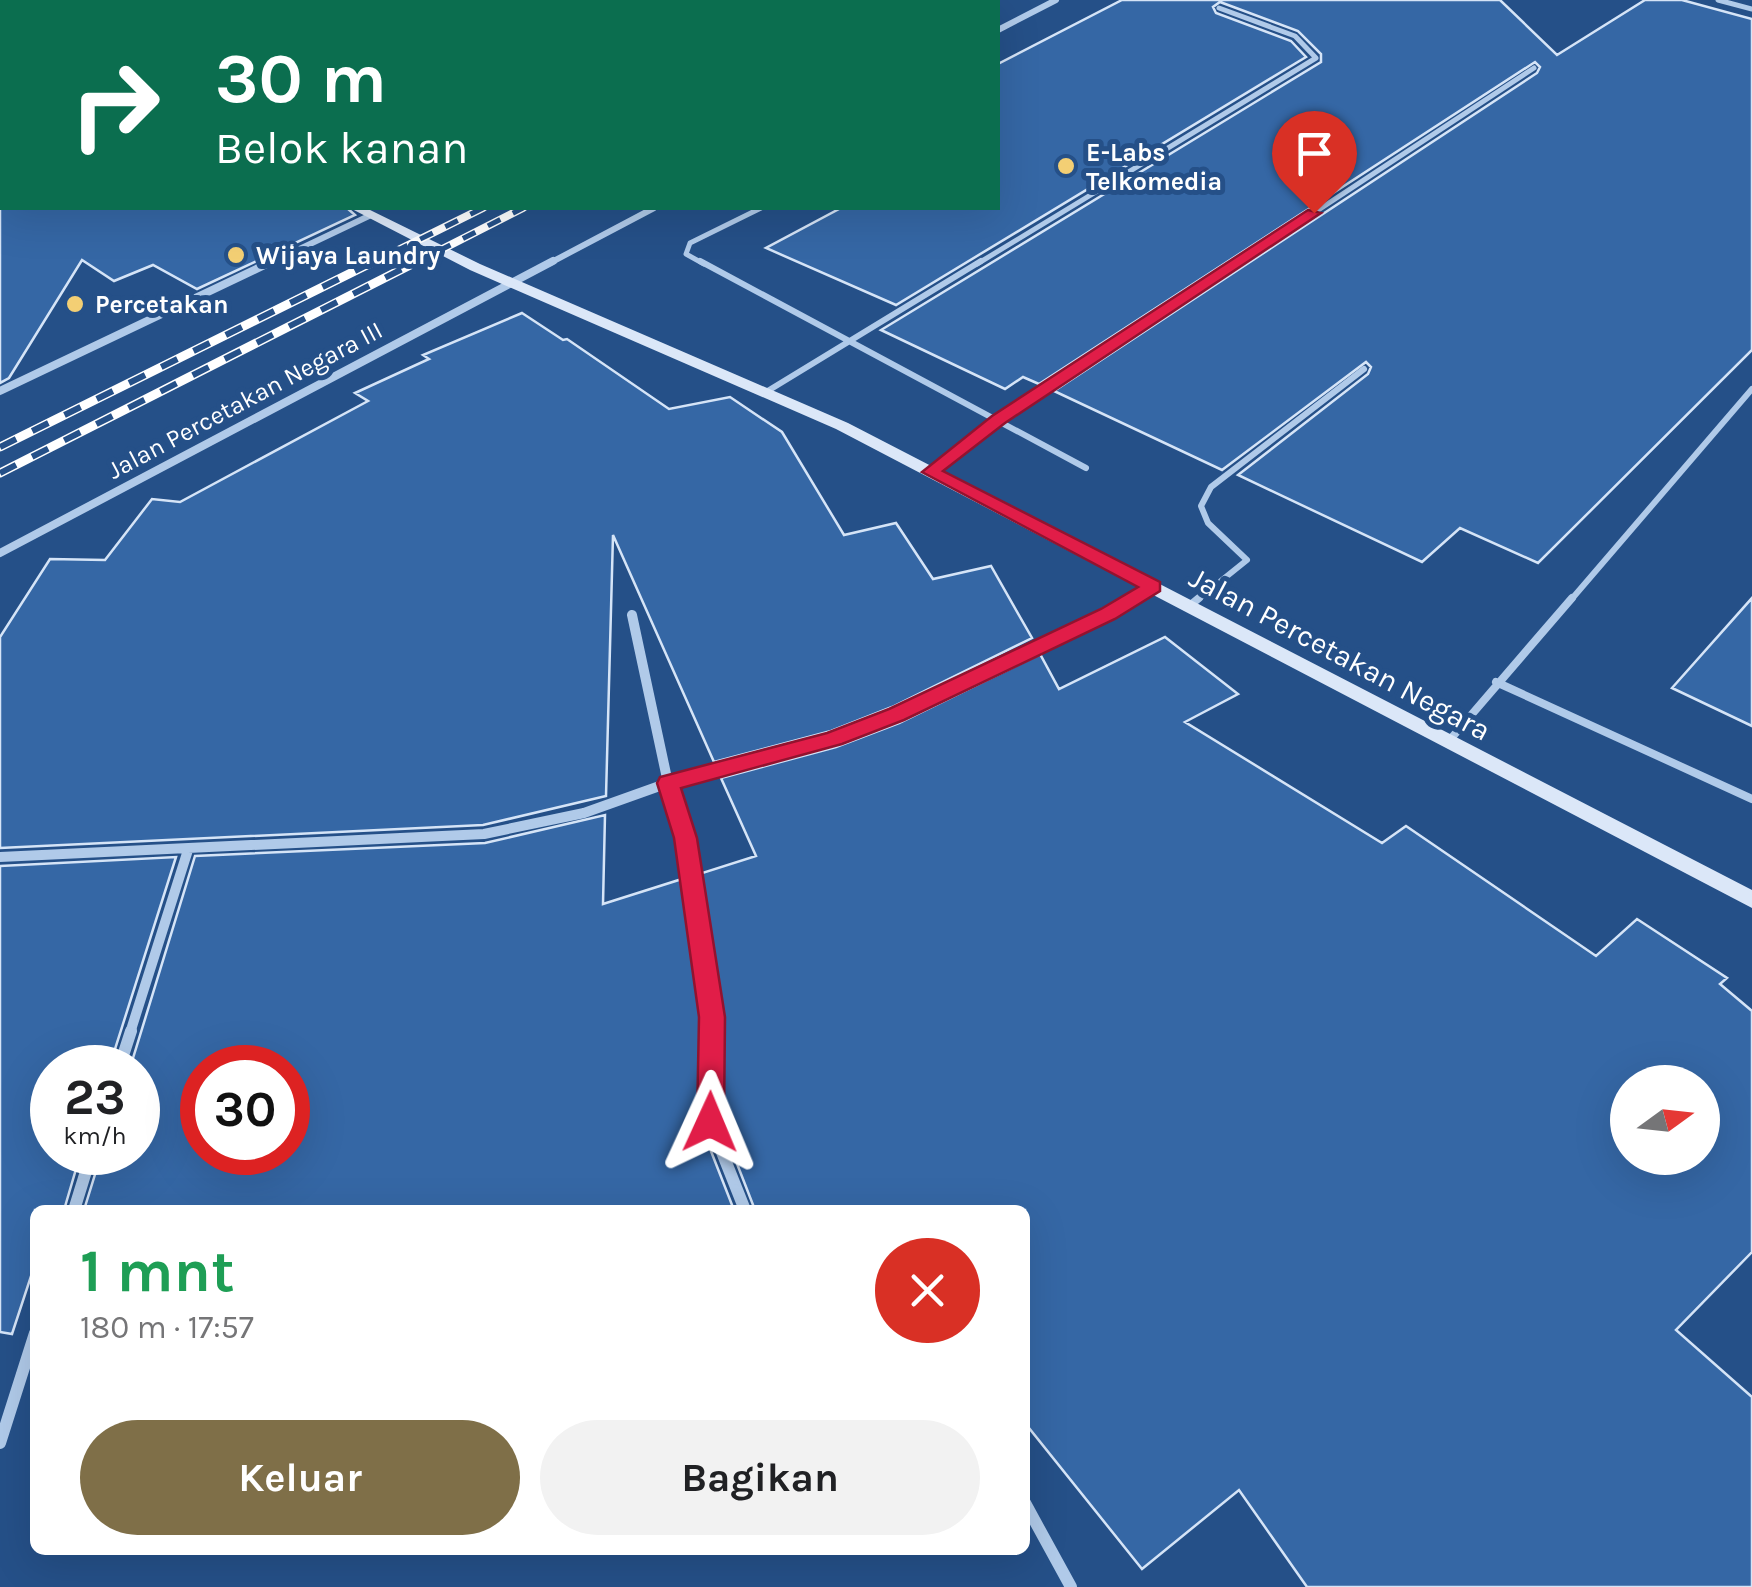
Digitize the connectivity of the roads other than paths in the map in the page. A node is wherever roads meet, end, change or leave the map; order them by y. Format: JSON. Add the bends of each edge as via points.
{"nodes":[{"id":1,"x":1056,"y":0,"type":"edge"},
{"id":2,"x":1718,"y":0,"type":"edge"},
{"id":3,"x":1219,"y":8,"type":"dead end"},
{"id":4,"x":1752,"y":9,"type":"edge"},
{"id":5,"x":1000,"y":29,"type":"edge"},
{"id":6,"x":1534,"y":68,"type":"dead end"},
{"id":7,"x":650,"y":210,"type":"edge"},
{"id":8,"x":757,"y":210,"type":"edge"},
{"id":9,"x":364,"y":211,"type":"edge"},
{"id":10,"x":510,"y":282,"type":"junction"},
{"id":11,"x":850,"y":340,"type":"junction"},
{"id":12,"x":1364,"y":369,"type":"dead end"},
{"id":13,"x":1752,"y":389,"type":"edge"},
{"id":14,"x":0,"y":391,"type":"edge"},
{"id":15,"x":766,"y":392,"type":"junction"},
{"id":16,"x":999,"y":420,"type":"junction"},
{"id":17,"x":1086,"y":468,"type":"dead end"},
{"id":18,"x":931,"y":472,"type":"junction"},
{"id":19,"x":0,"y":553,"type":"edge"},
{"id":20,"x":1153,"y":586,"type":"junction"},
{"id":21,"x":1188,"y":607,"type":"junction"},
{"id":22,"x":632,"y":615,"type":"dead end"},
{"id":23,"x":1496,"y":682,"type":"junction"},
{"id":24,"x":1448,"y":742,"type":"junction"},
{"id":25,"x":668,"y":783,"type":"junction"},
{"id":26,"x":1752,"y":799,"type":"edge"},
{"id":27,"x":188,"y":850,"type":"junction"},
{"id":28,"x":0,"y":857,"type":"edge"},
{"id":29,"x":1752,"y":900,"type":"edge"},
{"id":30,"x":126,"y":1045,"type":"edge"},
{"id":31,"x":85,"y":1175,"type":"edge"},
{"id":32,"x":76,"y":1205,"type":"edge"},
{"id":33,"x":743,"y":1205,"type":"edge"},
{"id":34,"x":30,"y":1348,"type":"edge"},
{"id":35,"x":0,"y":1443,"type":"edge"},
{"id":36,"x":1030,"y":1512,"type":"edge"},
{"id":37,"x":1071,"y":1587,"type":"edge"}],
"edges":[{"from":1,"to":5,"type":"street"},
{"from":2,"to":4,"type":"lane"},
{"from":3,"to":11,"type":"lane","via":[[1295,36],[1316,58]]},
{"from":6,"to":16,"type":"lane"},
{"from":7,"to":10,"type":"street","name":"Jalan Percetakan Negara III"},
{"from":8,"to":11,"type":"lane","via":[[690,243],[686,254]]},
{"from":9,"to":10,"type":"main road","name":"Jalan Percetakan Negara"},
{"from":9,"to":14,"type":"street"},
{"from":10,"to":15,"type":"main road","name":"Jalan Percetakan Negara"},
{"from":10,"to":19,"type":"street","name":"Jalan Percetakan Negara III"},
{"from":11,"to":15,"type":"lane"},
{"from":11,"to":16,"type":"lane"},
{"from":12,"to":21,"type":"lane","via":[[1211,487],[1201,506],[1208,523],[1247,560]]},
{"from":13,"to":23,"type":"lane"},
{"from":15,"to":18,"type":"main road","name":"Jalan Percetakan Negara"},
{"from":16,"to":17,"type":"lane"},
{"from":16,"to":18,"type":"lane"},
{"from":18,"to":20,"type":"main road","name":"Jalan Percetakan Negara"},
{"from":20,"to":21,"type":"main road","name":"Jalan Percetakan Negara"},
{"from":20,"to":25,"type":"street","via":[[1108,614],[896,714],[834,739]]},
{"from":21,"to":24,"type":"main road","name":"Jalan Percetakan Negara"},
{"from":22,"to":25,"type":"street"},
{"from":23,"to":24,"type":"lane"},
{"from":23,"to":26,"type":"lane"},
{"from":24,"to":29,"type":"main road","name":"Jalan Percetakan Negara"},
{"from":25,"to":27,"type":"street","via":[[584,813],[484,834]]},
{"from":25,"to":33,"type":"street","via":[[685,838],[712,1017],[710,1122]]},
{"from":27,"to":28,"type":"street"},
{"from":27,"to":30,"type":"street"},
{"from":31,"to":32,"type":"street"},
{"from":34,"to":35,"type":"street"},
{"from":36,"to":37,"type":"street"}]}
